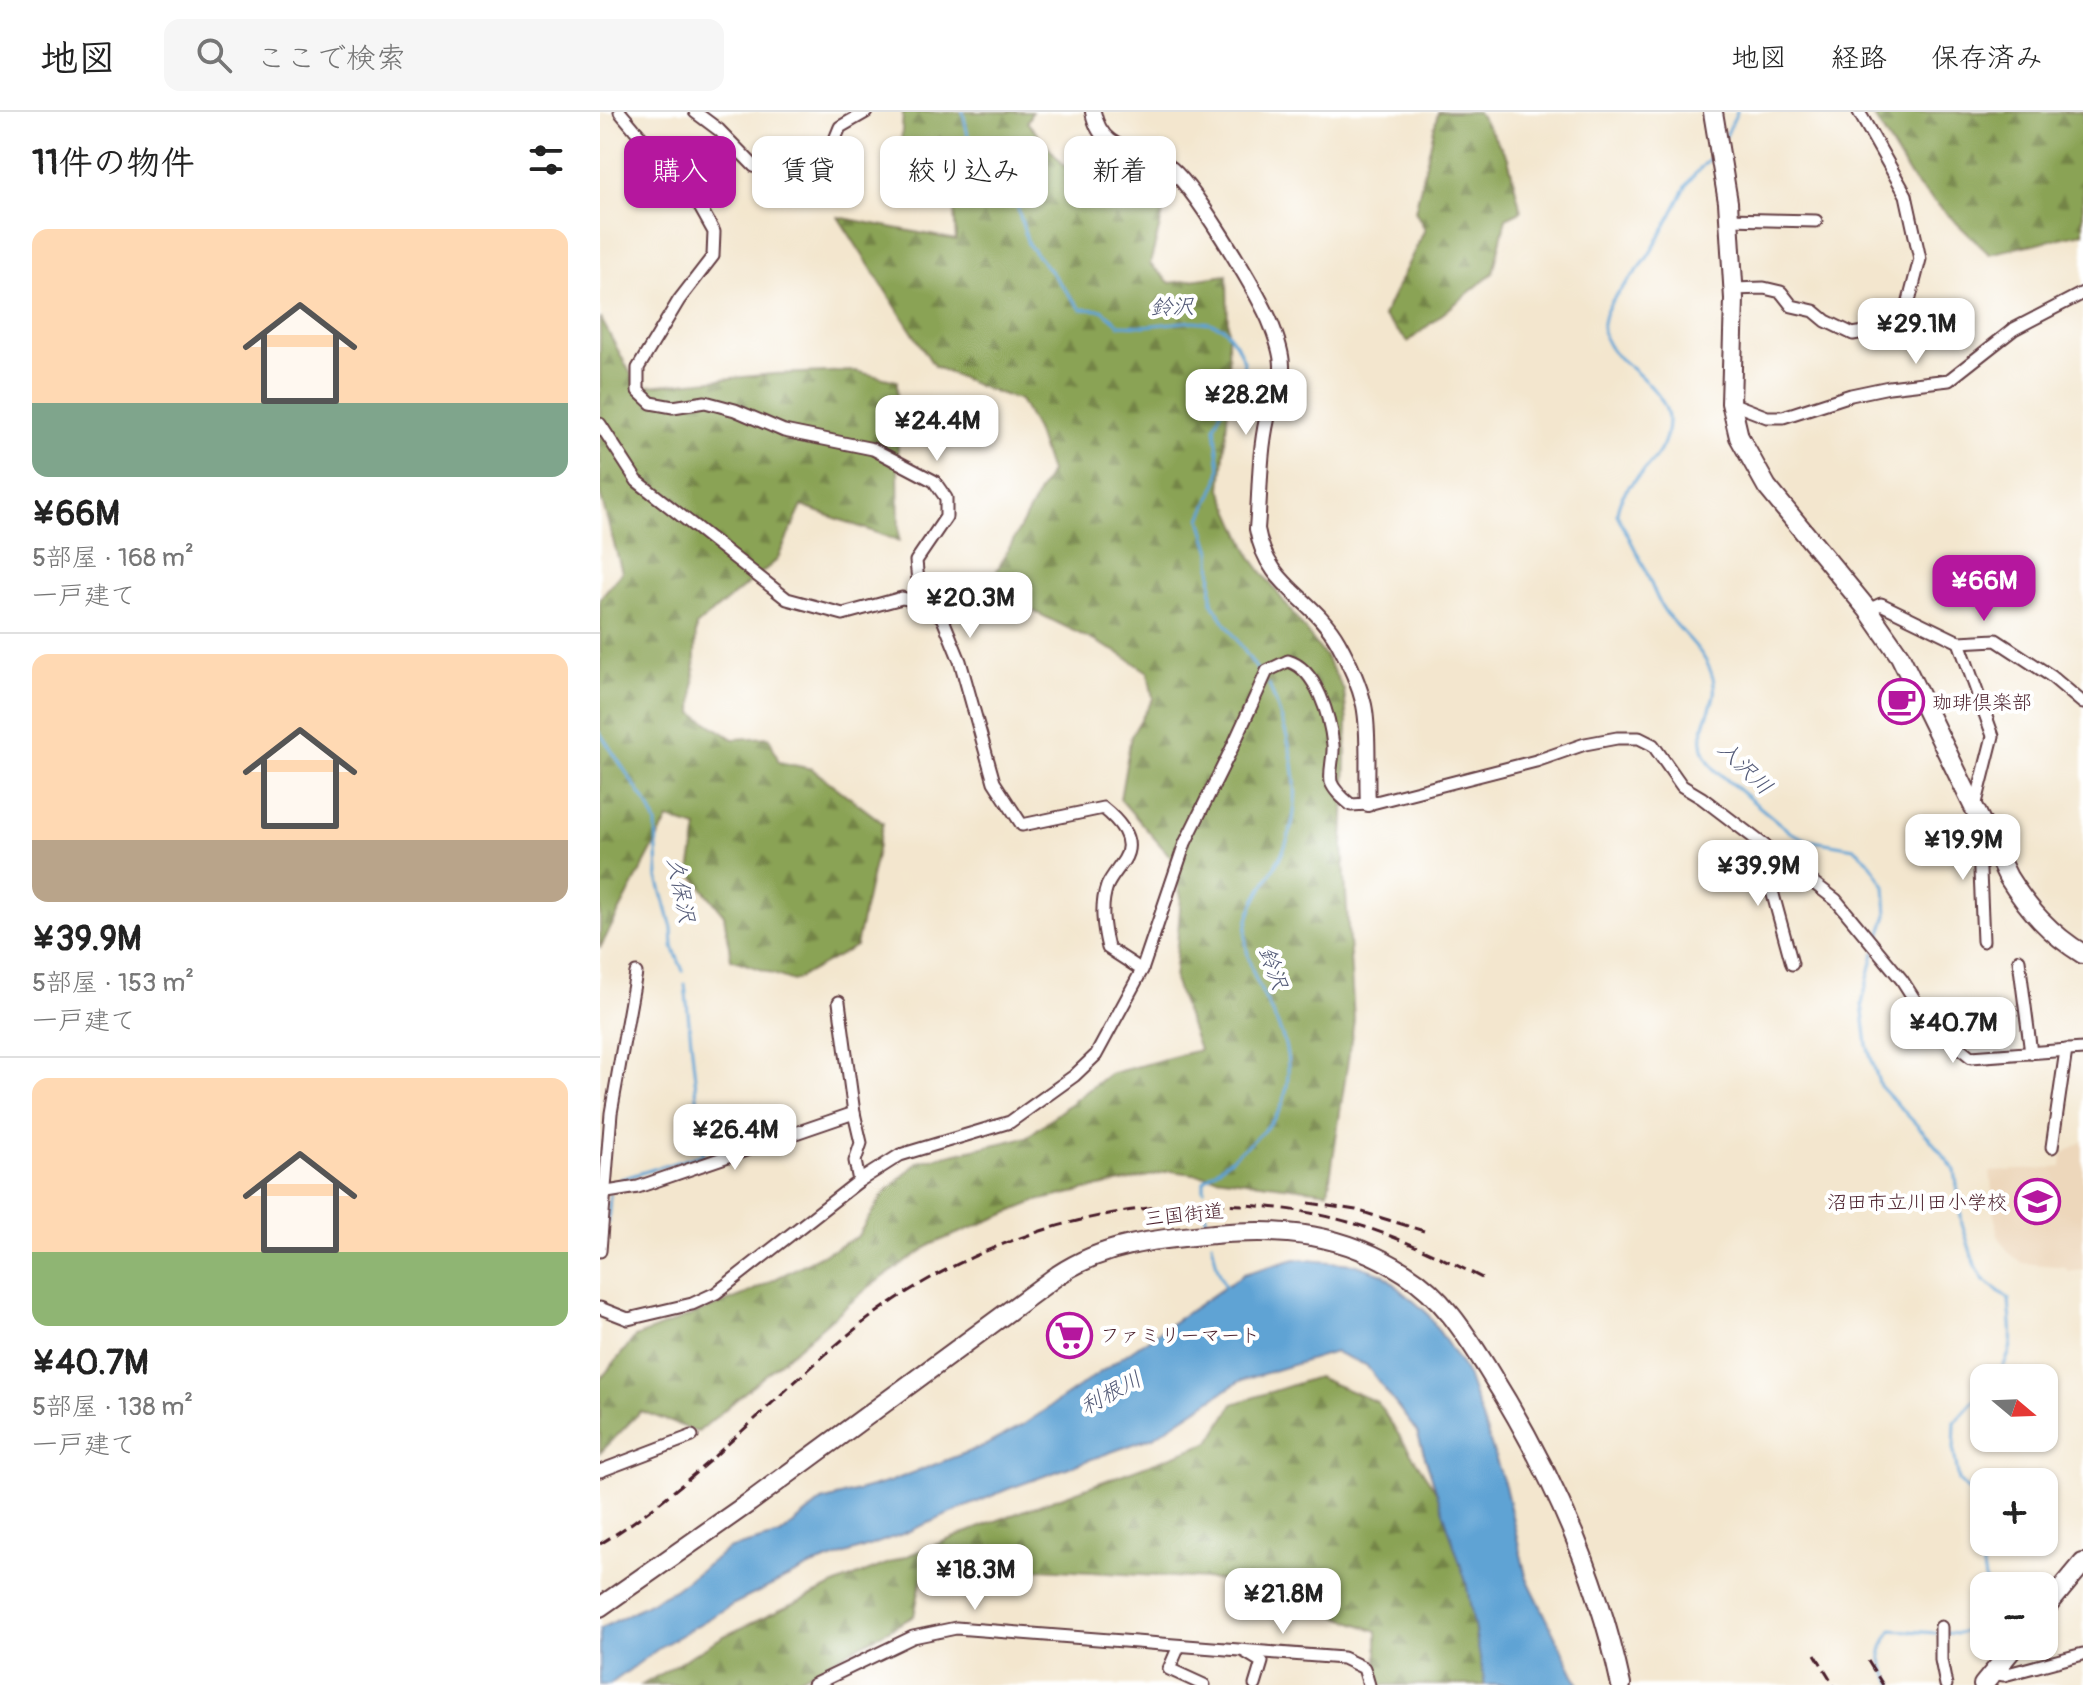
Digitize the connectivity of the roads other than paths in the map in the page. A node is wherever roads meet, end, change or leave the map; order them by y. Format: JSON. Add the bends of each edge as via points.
{"nodes":[{"id":1,"x":620,"y":112,"type":"edge"},
{"id":2,"x":695,"y":112,"type":"edge"},
{"id":3,"x":866,"y":112,"type":"edge"},
{"id":4,"x":1093,"y":112,"type":"edge"},
{"id":5,"x":1713,"y":112,"type":"edge"},
{"id":6,"x":1859,"y":112,"type":"edge"},
{"id":7,"x":1729,"y":219,"type":"junction"},
{"id":8,"x":1816,"y":221,"type":"dead end"},
{"id":9,"x":1733,"y":289,"type":"junction"},
{"id":10,"x":2083,"y":293,"type":"edge"},
{"id":11,"x":1731,"y":403,"type":"junction"},
{"id":12,"x":600,"y":424,"type":"edge"},
{"id":13,"x":920,"y":602,"type":"junction"},
{"id":14,"x":1868,"y":610,"type":"junction"},
{"id":15,"x":1959,"y":642,"type":"junction"},
{"id":16,"x":2083,"y":703,"type":"edge"},
{"id":17,"x":1368,"y":804,"type":"junction"},
{"id":18,"x":1975,"y":807,"type":"junction"},
{"id":19,"x":1989,"y":836,"type":"junction"},
{"id":20,"x":1765,"y":846,"type":"junction"},
{"id":21,"x":1983,"y":941,"type":"dead end"},
{"id":22,"x":2083,"y":954,"type":"edge"},
{"id":23,"x":2019,"y":960,"type":"dead end"},
{"id":24,"x":1792,"y":964,"type":"dead end"},
{"id":25,"x":1142,"y":970,"type":"junction"},
{"id":26,"x":636,"y":973,"type":"dead end"},
{"id":27,"x":839,"y":1002,"type":"dead end"},
{"id":28,"x":2083,"y":1049,"type":"edge"},
{"id":29,"x":2066,"y":1050,"type":"junction"},
{"id":30,"x":2031,"y":1053,"type":"junction"},
{"id":31,"x":854,"y":1113,"type":"junction"},
{"id":32,"x":2052,"y":1147,"type":"dead end"},
{"id":33,"x":859,"y":1181,"type":"junction"},
{"id":34,"x":607,"y":1192,"type":"junction"},
{"id":35,"x":600,"y":1251,"type":"edge"},
{"id":36,"x":600,"y":1308,"type":"edge"},
{"id":37,"x":692,"y":1436,"type":"dead end"},
{"id":38,"x":600,"y":1471,"type":"edge"},
{"id":39,"x":2083,"y":1563,"type":"edge"},
{"id":40,"x":2058,"y":1593,"type":"edge"},
{"id":41,"x":600,"y":1607,"type":"edge"},
{"id":42,"x":1941,"y":1633,"type":"dead end"},
{"id":43,"x":1179,"y":1646,"type":"junction"},
{"id":44,"x":1244,"y":1650,"type":"junction"},
{"id":45,"x":2083,"y":1654,"type":"edge"},
{"id":46,"x":2004,"y":1660,"type":"edge"},
{"id":47,"x":1988,"y":1679,"type":"edge"},
{"id":48,"x":813,"y":1685,"type":"edge"},
{"id":49,"x":1204,"y":1685,"type":"edge"},
{"id":50,"x":1255,"y":1685,"type":"edge"},
{"id":51,"x":1369,"y":1685,"type":"edge"},
{"id":52,"x":1621,"y":1685,"type":"edge"},
{"id":53,"x":1946,"y":1685,"type":"edge"}],
"edges":[{"from":1,"to":13,"type":"street","via":[[700,207],[714,232],[713,256],[638,368],[638,391],[651,403],[673,407],[705,402],[784,431],[873,449],[934,481],[946,498],[946,517],[916,561]]},
{"from":2,"to":3,"type":"street","via":[[754,166],[807,180],[821,173],[840,127]]},
{"from":4,"to":17,"type":"street","via":[[1109,143],[1151,157],[1180,178],[1232,253],[1269,320],[1283,367],[1267,419],[1259,544],[1276,575],[1338,641],[1357,684],[1364,706]]},
{"from":5,"to":7,"type":"highway"},
{"from":6,"to":9,"type":"street","via":[[1906,195],[1920,259],[1908,305],[1894,321],[1853,334],[1814,311],[1792,306],[1781,292]]},
{"from":7,"to":8,"type":"street"},
{"from":7,"to":9,"type":"highway"},
{"from":9,"to":11,"type":"highway"},
{"from":10,"to":11,"type":"street","via":[[2005,335],[1949,380],[1876,390],[1783,417],[1767,417]]},
{"from":11,"to":14,"type":"highway","via":[[1739,437],[1767,487]]},
{"from":12,"to":13,"type":"street","via":[[637,481],[787,599],[843,614],[902,598]]},
{"from":13,"to":25,"type":"street","via":[[942,617],[994,782],[1022,825],[1103,808],[1119,820],[1126,833],[1127,856],[1108,884],[1102,915],[1108,948]]},
{"from":14,"to":15,"type":"street","via":[[1881,604]]},
{"from":14,"to":18,"type":"highway","via":[[1900,656]]},
{"from":15,"to":16,"type":"street","via":[[1996,640]]},
{"from":15,"to":18,"type":"street","via":[[1993,736]]},
{"from":17,"to":20,"type":"street","via":[[1585,744],[1639,738],[1653,745],[1682,786]]},
{"from":17,"to":25,"type":"street","via":[[1351,805],[1331,783],[1334,747],[1328,717],[1304,668],[1288,661],[1267,671],[1185,843]]},
{"from":18,"to":19,"type":"highway"},
{"from":19,"to":21,"type":"street","via":[[1979,848]]},
{"from":19,"to":22,"type":"highway","via":[[2032,913]]},
{"from":20,"to":24,"type":"street","via":[[1766,869]]},
{"from":20,"to":30,"type":"street","via":[[1836,900],[1902,980],[1930,1024],[1971,1057]]},
{"from":23,"to":30,"type":"street"},
{"from":25,"to":33,"type":"street","via":[[1096,1055],[1074,1076],[1010,1122],[900,1155]]},
{"from":26,"to":34,"type":"street","via":[[611,1113]]},
{"from":27,"to":31,"type":"street"},
{"from":28,"to":29,"type":"street"},
{"from":29,"to":30,"type":"street"},
{"from":29,"to":32,"type":"street"},
{"from":31,"to":33,"type":"street","via":[[861,1143],[855,1161]]},
{"from":31,"to":34,"type":"street","via":[[638,1187]]},
{"from":33,"to":36,"type":"street","via":[[716,1293],[628,1319]]},
{"from":34,"to":35,"type":"street"},
{"from":37,"to":38,"type":"street"},
{"from":39,"to":40,"type":"highway"},
{"from":41,"to":52,"type":"highway","name":"三国街道","via":[[1086,1258],[1168,1238],[1298,1232],[1384,1260],[1427,1289],[1460,1327],[1541,1461],[1601,1607]]},
{"from":42,"to":53,"type":"street"},
{"from":43,"to":44,"type":"street"},
{"from":43,"to":48,"type":"street","via":[[956,1628],[913,1637]]},
{"from":43,"to":49,"type":"street","via":[[1169,1669]]},
{"from":44,"to":50,"type":"street","via":[[1262,1662]]},
{"from":44,"to":51,"type":"street","via":[[1343,1658],[1364,1668]]},
{"from":45,"to":47,"type":"street"},
{"from":46,"to":47,"type":"highway"}]}
